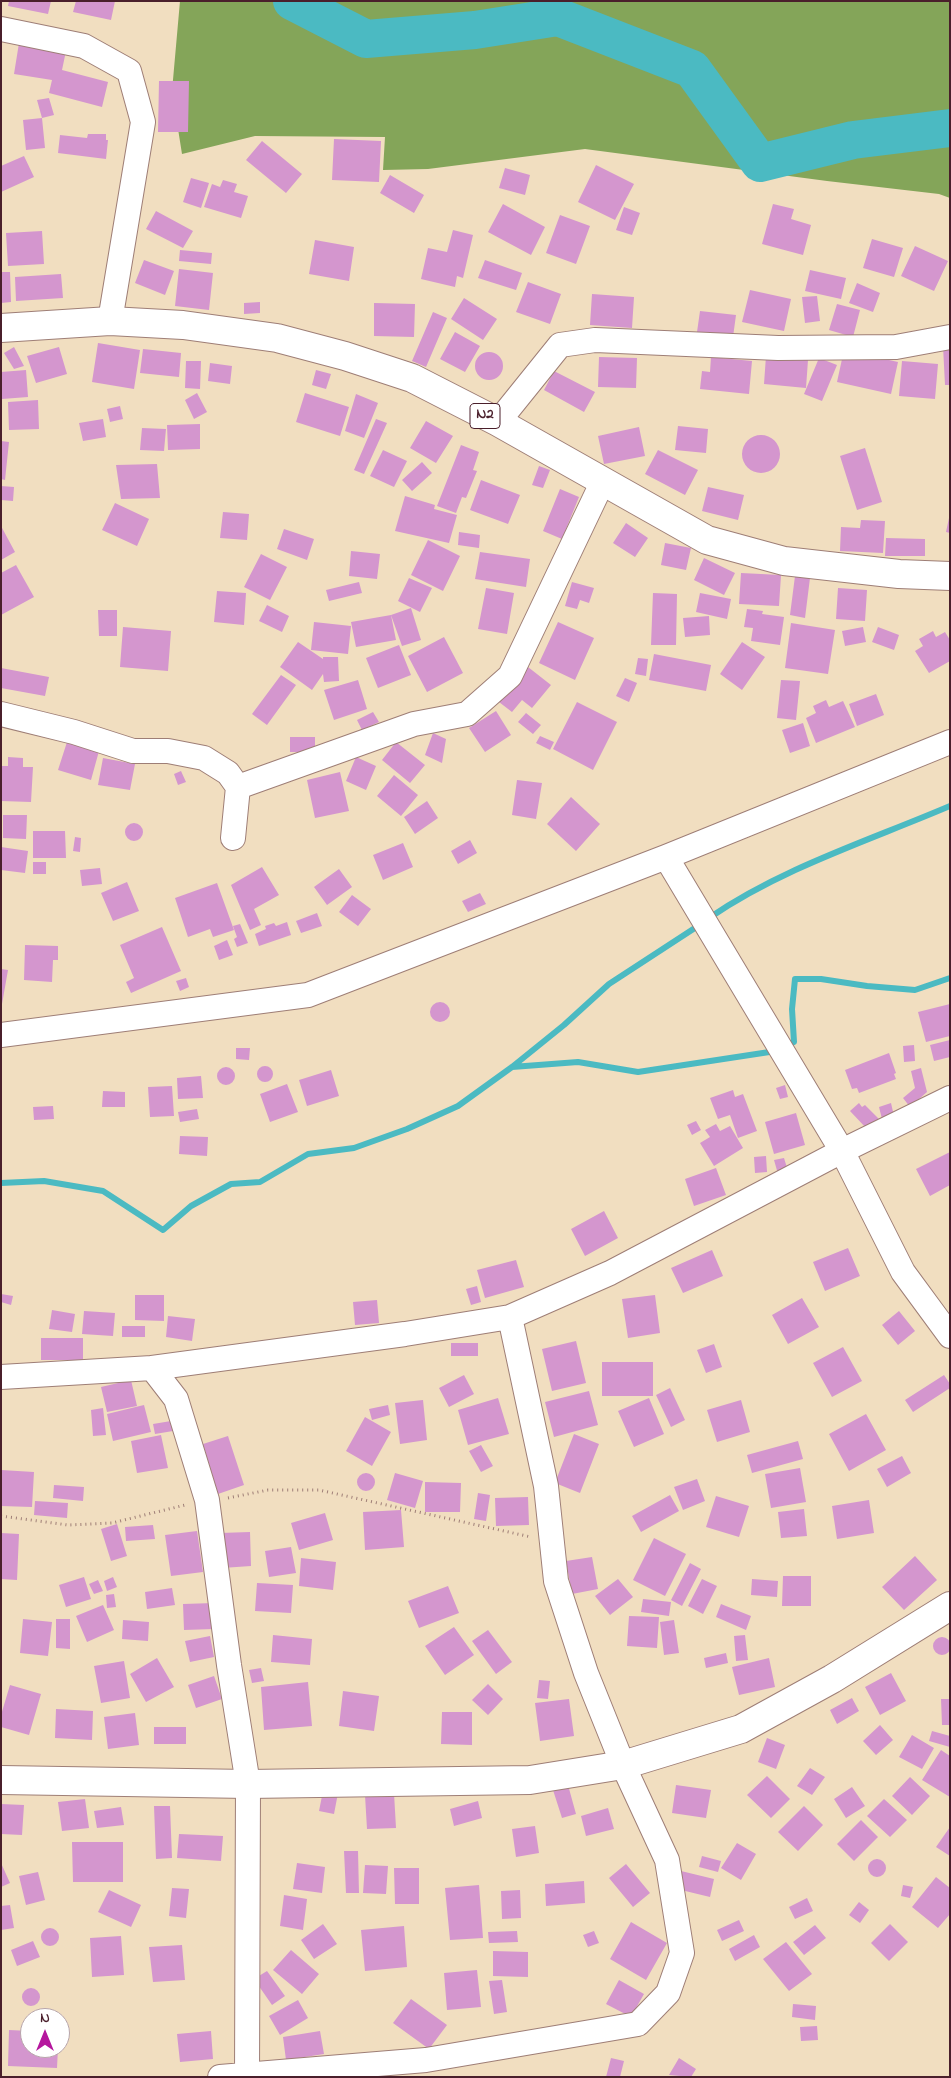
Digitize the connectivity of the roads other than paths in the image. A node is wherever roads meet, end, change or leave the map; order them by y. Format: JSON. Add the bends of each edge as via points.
{"nodes":[{"id":1,"x":1,"y":29,"type":"edge"},
{"id":2,"x":110,"y":321,"type":"junction"},
{"id":3,"x":1,"y":328,"type":"edge"},
{"id":4,"x":950,"y":337,"type":"edge"},
{"id":5,"x":498,"y":422,"type":"junction"},
{"id":6,"x":603,"y":481,"type":"junction"},
{"id":7,"x":950,"y":576,"type":"edge"},
{"id":8,"x":1,"y":714,"type":"edge"},
{"id":9,"x":950,"y":742,"type":"edge"},
{"id":10,"x":238,"y":787,"type":"junction"},
{"id":11,"x":233,"y":838,"type":"dead end"},
{"id":12,"x":666,"y":857,"type":"junction"},
{"id":13,"x":1,"y":1035,"type":"edge"},
{"id":14,"x":950,"y":1098,"type":"edge"},
{"id":15,"x":842,"y":1151,"type":"junction"},
{"id":16,"x":510,"y":1317,"type":"junction"},
{"id":17,"x":950,"y":1336,"type":"edge"},
{"id":18,"x":152,"y":1368,"type":"junction"},
{"id":19,"x":1,"y":1377,"type":"edge"},
{"id":20,"x":950,"y":1606,"type":"edge"},
{"id":21,"x":623,"y":1764,"type":"junction"},
{"id":22,"x":1,"y":1780,"type":"edge"},
{"id":23,"x":248,"y":1784,"type":"junction"},
{"id":24,"x":247,"y":2075,"type":"edge"},
{"id":25,"x":220,"y":2077,"type":"edge"}],
"edges":[{"from":1,"to":2,"type":"street","via":[[84,46],[129,71],[143,122]]},
{"from":2,"to":3,"type":"main road","number":"N2"},
{"from":2,"to":5,"type":"main road","number":"N2","via":[[183,325],[277,338],[412,378]]},
{"from":4,"to":5,"type":"street","via":[[896,347],[778,348],[595,340],[560,345]]},
{"from":5,"to":6,"type":"main road","number":"N2"},
{"from":6,"to":7,"type":"main road","number":"N2","via":[[707,540],[784,561],[899,574]]},
{"from":6,"to":10,"type":"street","via":[[510,676],[467,714],[414,724]]},
{"from":8,"to":10,"type":"street","via":[[133,751],[168,751],[204,758],[228,773]]},
{"from":9,"to":12,"type":"street"},
{"from":10,"to":11,"type":"street"},
{"from":12,"to":13,"type":"street","via":[[308,995]]},
{"from":12,"to":15,"type":"street"},
{"from":14,"to":15,"type":"street"},
{"from":15,"to":16,"type":"street","via":[[610,1273]]},
{"from":15,"to":17,"type":"street","via":[[903,1272]]},
{"from":16,"to":18,"type":"street"},
{"from":16,"to":21,"type":"street","via":[[546,1486],[556,1581],[586,1673]]},
{"from":18,"to":19,"type":"street"},
{"from":18,"to":23,"type":"street","via":[[176,1399],[207,1500]]},
{"from":20,"to":21,"type":"main road","via":[[832,1679],[741,1729]]},
{"from":21,"to":23,"type":"main road","via":[[530,1780]]},
{"from":21,"to":24,"type":"street","via":[[667,1860],[682,1953],[668,1993],[638,2024],[426,2060]]},
{"from":22,"to":23,"type":"main road"},
{"from":23,"to":24,"type":"street"},
{"from":24,"to":25,"type":"street"}]}
